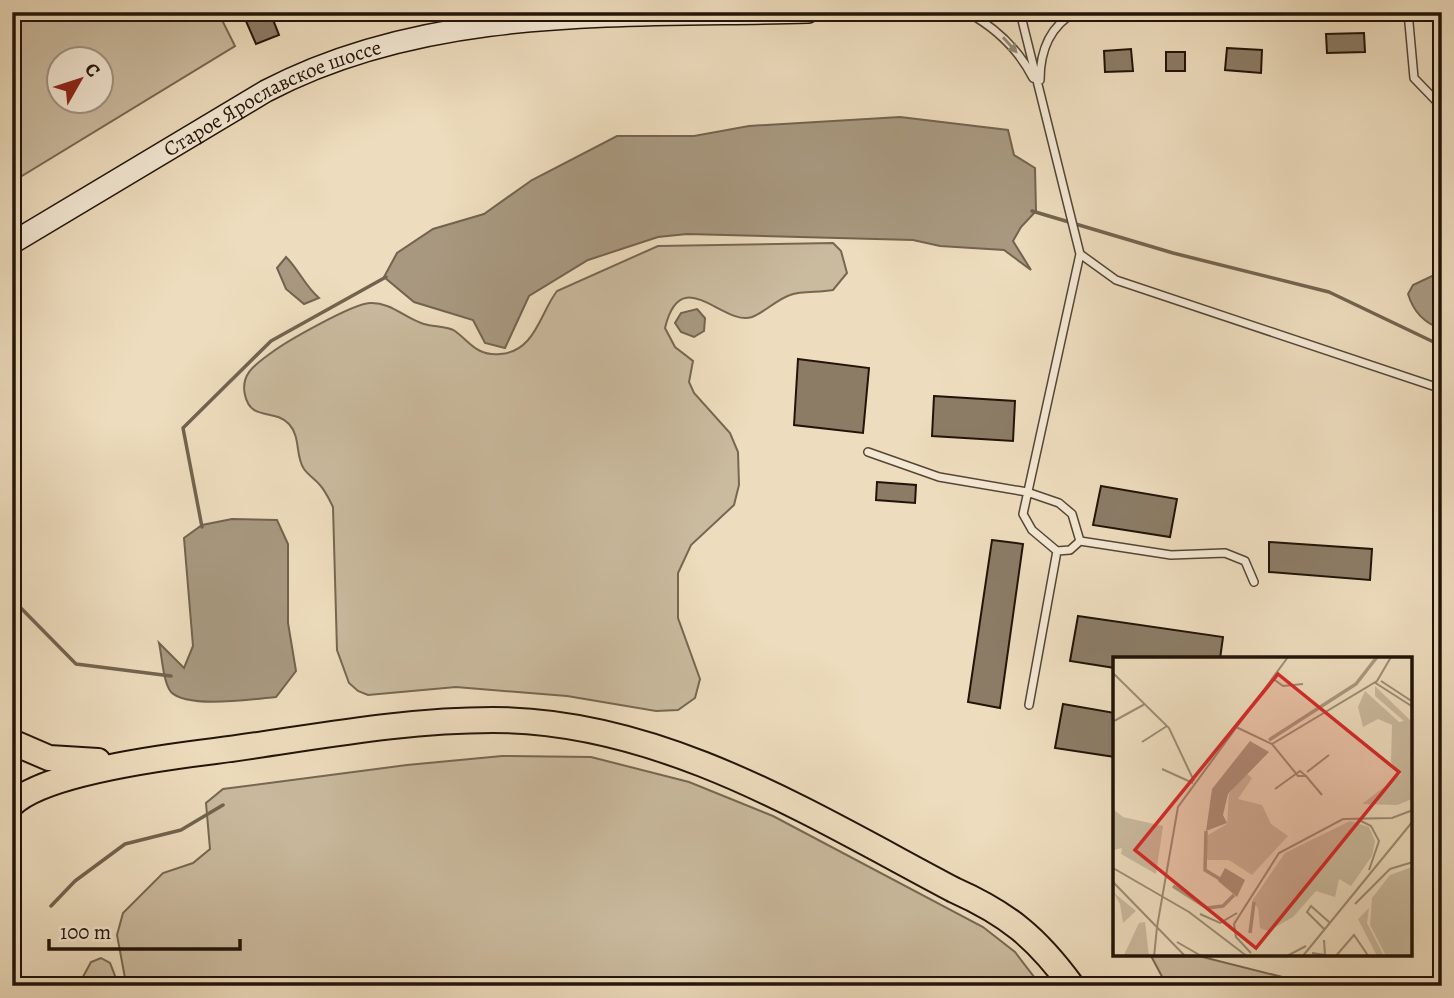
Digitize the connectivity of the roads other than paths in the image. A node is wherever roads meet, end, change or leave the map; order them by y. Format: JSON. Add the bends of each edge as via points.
{"nodes":[{"id":1,"x":808,"y":12,"type":"edge"},
{"id":2,"x":967,"y":12,"type":"edge"},
{"id":3,"x":1020,"y":12,"type":"edge"},
{"id":4,"x":1075,"y":12,"type":"edge"},
{"id":5,"x":1408,"y":12,"type":"edge"},
{"id":6,"x":575,"y":15,"type":"edge"},
{"id":7,"x":1039,"y":91,"type":"junction"},
{"id":8,"x":1442,"y":107,"type":"edge"},
{"id":9,"x":12,"y":243,"type":"edge"},
{"id":10,"x":1080,"y":254,"type":"junction"},
{"id":11,"x":1442,"y":389,"type":"edge"},
{"id":12,"x":868,"y":452,"type":"dead end"},
{"id":13,"x":1027,"y":492,"type":"junction"},
{"id":14,"x":1080,"y":541,"type":"junction"},
{"id":15,"x":1057,"y":551,"type":"junction"},
{"id":16,"x":1254,"y":582,"type":"dead end"},
{"id":17,"x":1029,"y":705,"type":"dead end"},
{"id":18,"x":12,"y":742,"type":"edge"},
{"id":19,"x":151,"y":760,"type":"junction"},
{"id":20,"x":12,"y":804,"type":"edge"},
{"id":21,"x":954,"y":890,"type":"junction"},
{"id":22,"x":1050,"y":986,"type":"edge"},
{"id":23,"x":1072,"y":986,"type":"edge"}],
"edges":[{"from":1,"to":6,"type":"main road","name":"Старое Ярославское шоссе"},
{"from":2,"to":7,"type":"lane","one_way":true,"via":[[1012,44]]},
{"from":3,"to":7,"type":"lane"},
{"from":4,"to":7,"type":"lane","via":[[1055,29],[1042,50]]},
{"from":5,"to":8,"type":"lane","via":[[1414,78]]},
{"from":6,"to":9,"type":"main road","name":"Старое Ярославское шоссе","via":[[422,36],[330,61],[266,91]]},
{"from":7,"to":10,"type":"lane"},
{"from":10,"to":11,"type":"lane","via":[[1116,280]]},
{"from":10,"to":13,"type":"lane"},
{"from":12,"to":13,"type":"lane","via":[[939,477]]},
{"from":13,"to":14,"type":"lane","via":[[1059,503],[1072,514]]},
{"from":13,"to":15,"type":"lane","via":[[1023,514],[1032,530]]},
{"from":14,"to":15,"type":"lane","via":[[1070,550]]},
{"from":14,"to":16,"type":"lane","via":[[1171,555],[1225,553],[1245,561]]},
{"from":15,"to":17,"type":"lane"},
{"from":18,"to":19,"type":"highway","via":[[62,761]]},
{"from":19,"to":20,"type":"highway","via":[[65,779],[31,791]]},
{"from":19,"to":21,"type":"highway","via":[[410,723],[494,720],[568,726],[609,733],[721,771]]},
{"from":21,"to":22,"type":"highway","via":[[1032,954]]},
{"from":21,"to":23,"type":"highway","via":[[1009,919]]}]}
